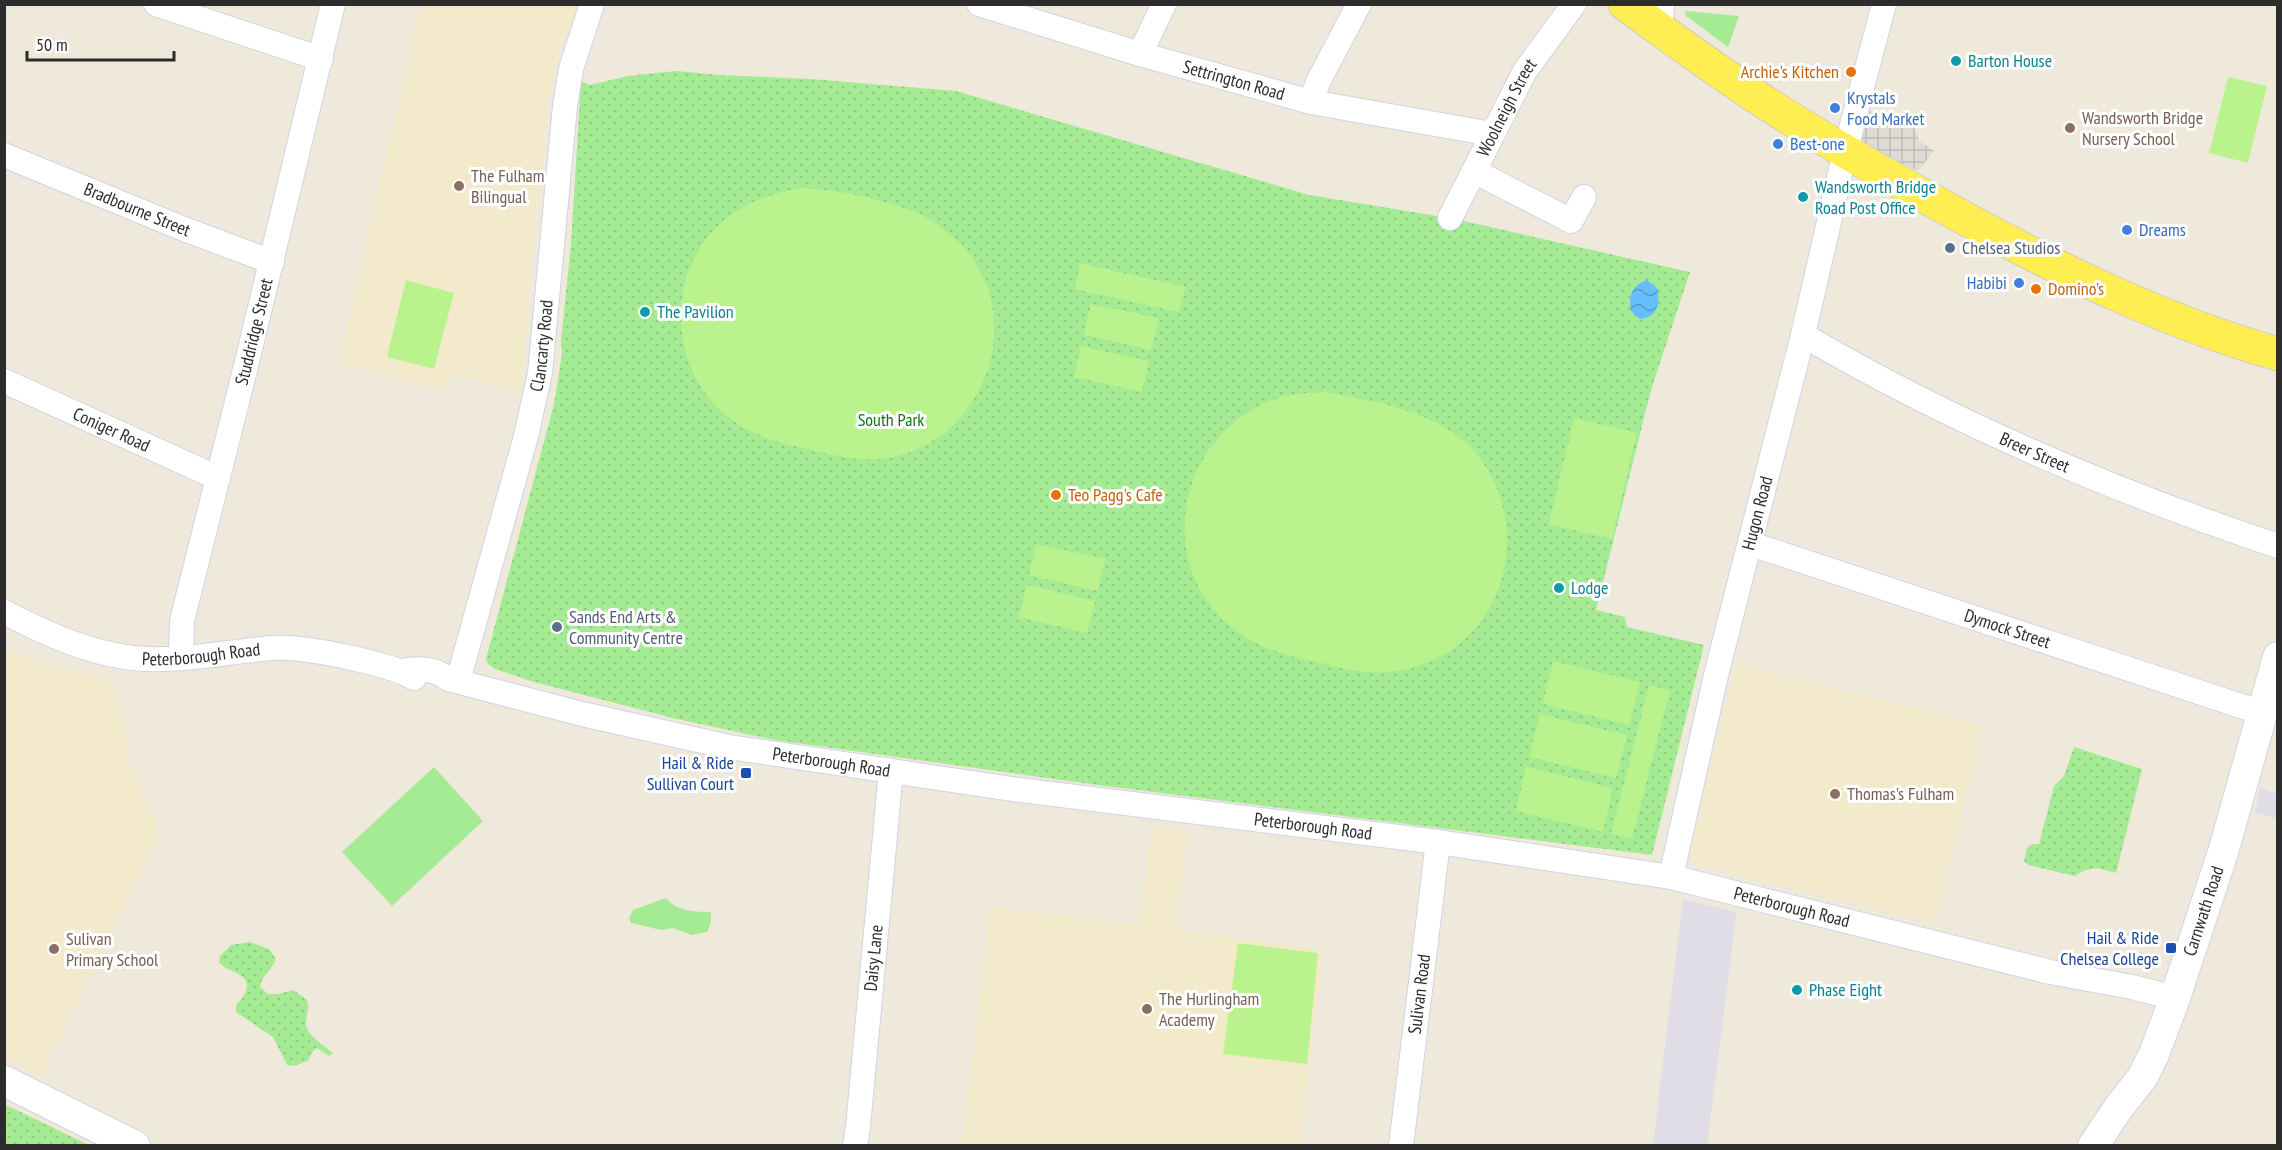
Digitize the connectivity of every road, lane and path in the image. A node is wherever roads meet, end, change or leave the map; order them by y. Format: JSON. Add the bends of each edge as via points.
{"nodes":[{"id":1,"x":156,"y":4,"type":"edge"},
{"id":2,"x":333,"y":4,"type":"edge"},
{"id":3,"x":592,"y":4,"type":"edge"},
{"id":4,"x":979,"y":4,"type":"edge"},
{"id":5,"x":1164,"y":4,"type":"edge"},
{"id":6,"x":1359,"y":4,"type":"edge"},
{"id":7,"x":1574,"y":4,"type":"edge"},
{"id":8,"x":1625,"y":4,"type":"edge"},
{"id":9,"x":1884,"y":4,"type":"edge"},
{"id":10,"x":1661,"y":17,"type":"edge"},
{"id":11,"x":1140,"y":54,"type":"junction"},
{"id":12,"x":321,"y":59,"type":"junction"},
{"id":13,"x":1311,"y":102,"type":"junction"},
{"id":14,"x":1492,"y":134,"type":"junction"},
{"id":15,"x":1845,"y":152,"type":"junction"},
{"id":16,"x":4,"y":155,"type":"edge"},
{"id":17,"x":1474,"y":171,"type":"junction"},
{"id":18,"x":1584,"y":197,"type":"dead end"},
{"id":19,"x":1450,"y":218,"type":"dead end"},
{"id":20,"x":272,"y":262,"type":"junction"},
{"id":21,"x":1803,"y":336,"type":"junction"},
{"id":22,"x":2277,"y":354,"type":"edge"},
{"id":23,"x":4,"y":381,"type":"edge"},
{"id":24,"x":218,"y":478,"type":"junction"},
{"id":25,"x":1751,"y":544,"type":"junction"},
{"id":26,"x":2277,"y":546,"type":"edge"},
{"id":27,"x":4,"y":612,"type":"edge"},
{"id":28,"x":180,"y":657,"type":"junction"},
{"id":29,"x":2277,"y":657,"type":"edge"},
{"id":30,"x":453,"y":680,"type":"junction"},
{"id":31,"x":2262,"y":713,"type":"junction"},
{"id":32,"x":891,"y":771,"type":"junction"},
{"id":33,"x":1437,"y":842,"type":"junction"},
{"id":34,"x":1671,"y":877,"type":"junction"},
{"id":35,"x":2175,"y":998,"type":"junction"},
{"id":36,"x":4,"y":1081,"type":"edge"},
{"id":37,"x":135,"y":1146,"type":"edge"},
{"id":38,"x":855,"y":1146,"type":"edge"},
{"id":39,"x":1401,"y":1146,"type":"edge"},
{"id":40,"x":2093,"y":1146,"type":"edge"}],
"edges":[{"from":1,"to":12,"type":"street"},
{"from":2,"to":12,"type":"street","name":"Studdridge Street"},
{"from":3,"to":30,"type":"street","name":"Clancarty Road","via":[[571,69],[566,101],[540,373]]},
{"from":4,"to":11,"type":"street","name":"Settrington Road"},
{"from":5,"to":11,"type":"street"},
{"from":6,"to":13,"type":"street"},
{"from":7,"to":14,"type":"street","name":"Woolneigh Street","via":[[1525,71]]},
{"from":8,"to":10,"type":"main road"},
{"from":9,"to":15,"type":"street","name":"Hugon Road"},
{"from":10,"to":15,"type":"main road","via":[[1766,103]]},
{"from":11,"to":13,"type":"street","name":"Settrington Road"},
{"from":12,"to":20,"type":"street","name":"Studdridge Street"},
{"from":13,"to":14,"type":"street","name":"Settrington Road"},
{"from":14,"to":17,"type":"street","name":"Woolneigh Street"},
{"from":15,"to":21,"type":"street","name":"Hugon Road"},
{"from":15,"to":22,"type":"main road","via":[[2050,264],[2214,333]]},
{"from":16,"to":20,"type":"street","name":"Bradbourne Street"},
{"from":17,"to":18,"type":"street","via":[[1571,221]]},
{"from":17,"to":19,"type":"street","name":"Woolneigh Street"},
{"from":20,"to":24,"type":"street","name":"Studdridge Street"},
{"from":21,"to":25,"type":"street","name":"Hugon Road"},
{"from":21,"to":26,"type":"street","name":"Breer Street","via":[[1985,432],[2096,479]]},
{"from":23,"to":24,"type":"street","name":"Coniger Road"},
{"from":24,"to":28,"type":"street","name":"Studdridge Street","via":[[182,621]]},
{"from":25,"to":31,"type":"street","name":"Dymock Street"},
{"from":25,"to":34,"type":"street","name":"Hugon Road","via":[[1717,671]]},
{"from":27,"to":28,"type":"street","name":"Peterborough Road","via":[[84,648],[115,656]]},
{"from":28,"to":30,"type":"street","name":"Peterborough Road","via":[[276,647],[345,657],[402,671],[417,668]]},
{"from":29,"to":31,"type":"street","name":"Carnwath Road"},
{"from":30,"to":32,"type":"street","name":"Peterborough Road","via":[[729,747]]},
{"from":31,"to":35,"type":"street","name":"Carnwath Road","via":[[2227,840]]},
{"from":32,"to":33,"type":"street","name":"Peterborough Road"},
{"from":32,"to":38,"type":"street","name":"Daisy Lane"},
{"from":33,"to":34,"type":"street","name":"Peterborough Road"},
{"from":33,"to":39,"type":"street","name":"Sulivan Road"},
{"from":34,"to":35,"type":"street","name":"Peterborough Road","via":[[2050,972]]},
{"from":35,"to":40,"type":"street","name":"Carnwath Road","via":[[2142,1078]]},
{"from":36,"to":37,"type":"street"}]}
